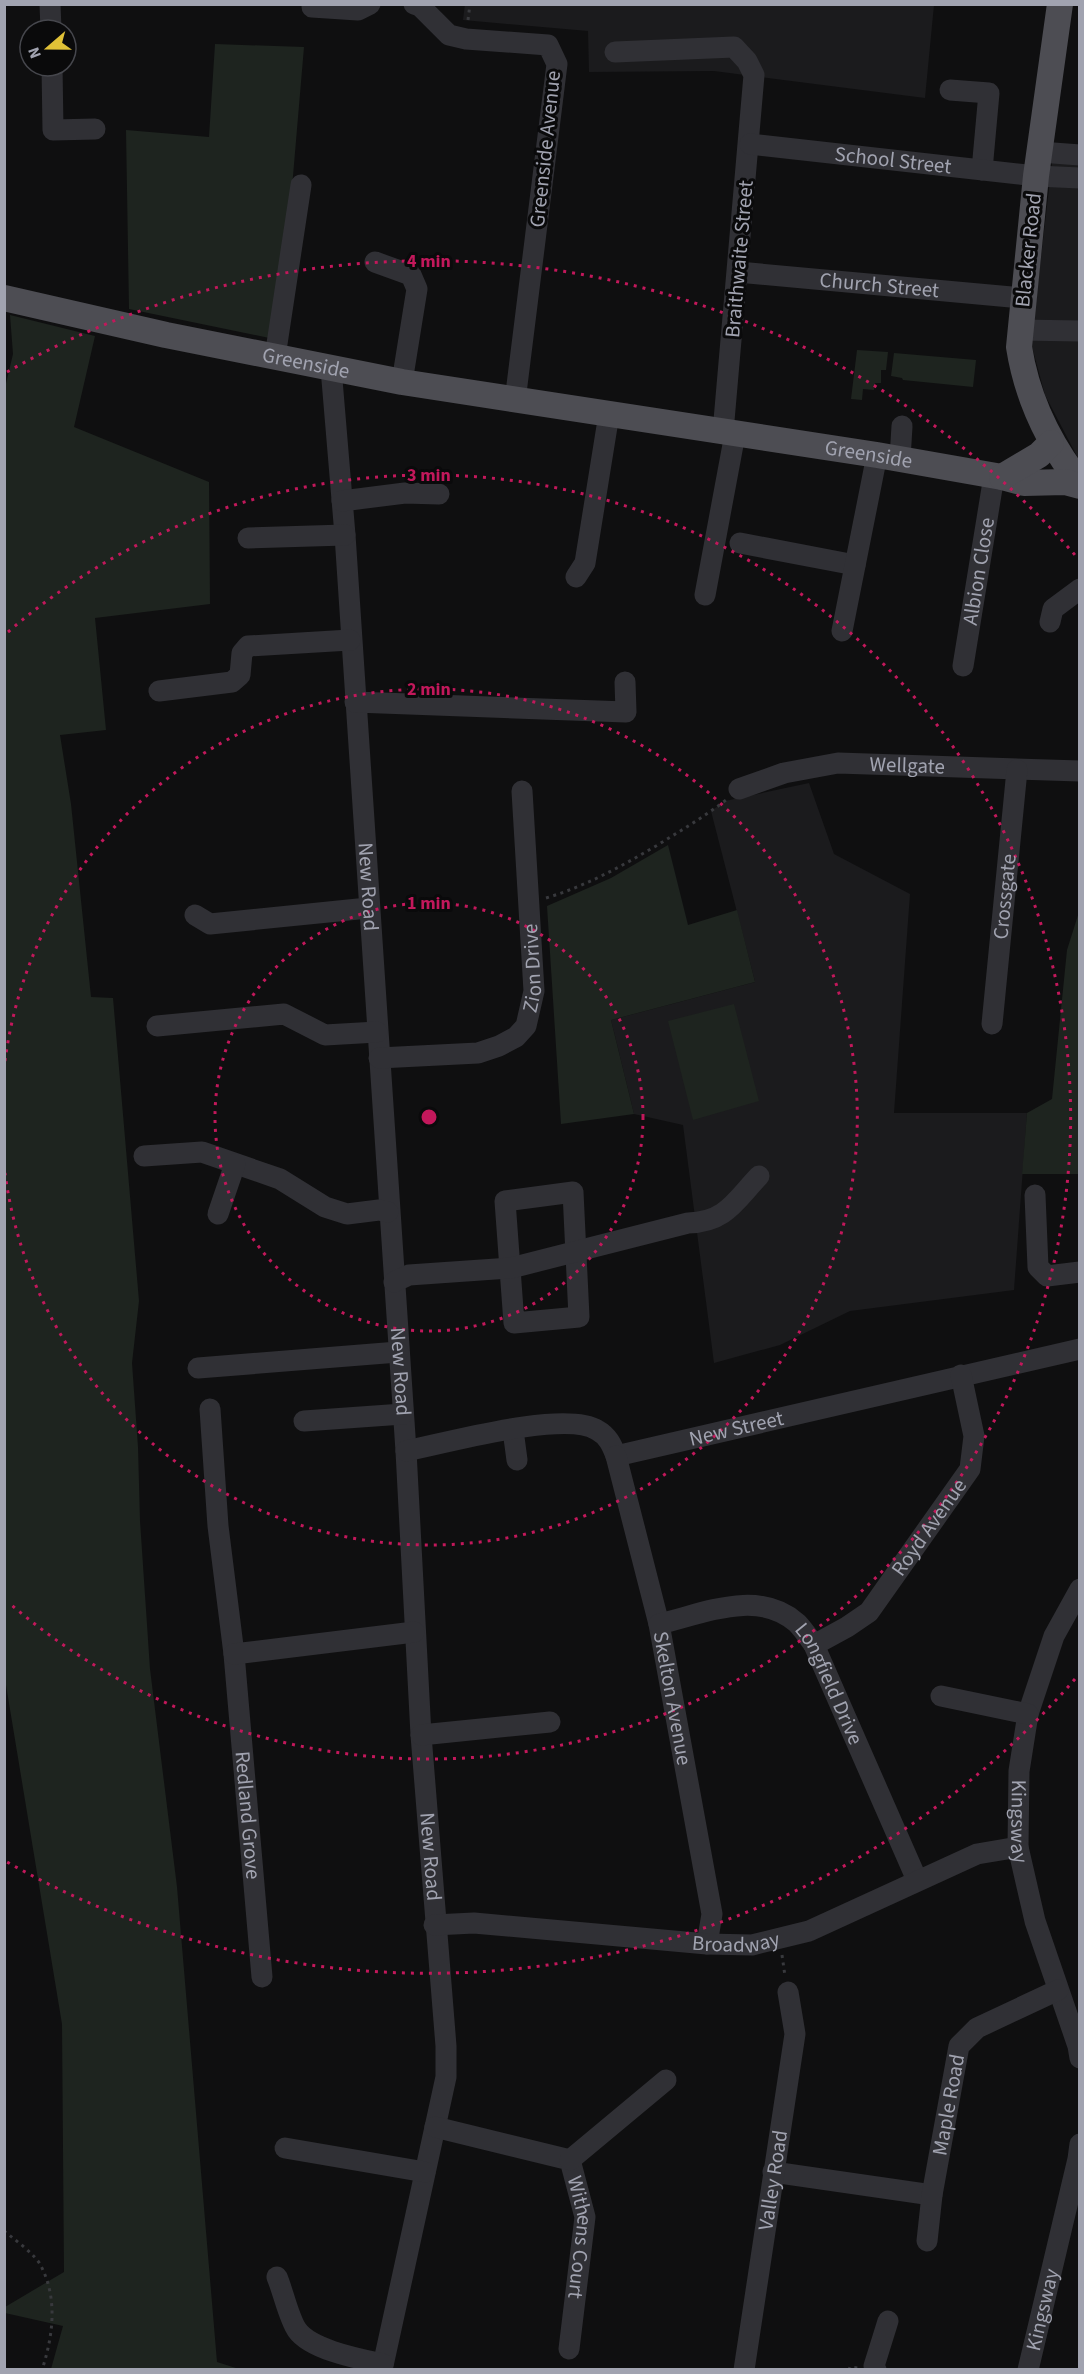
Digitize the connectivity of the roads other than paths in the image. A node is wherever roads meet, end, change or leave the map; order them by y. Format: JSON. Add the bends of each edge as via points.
{"nodes":[{"id":1,"x":370,"y":4,"type":"edge"},
{"id":2,"x":414,"y":4,"type":"edge"},
{"id":3,"x":1055,"y":5,"type":"edge"},
{"id":4,"x":312,"y":7,"type":"dead end"},
{"id":5,"x":615,"y":52,"type":"dead end"},
{"id":6,"x":52,"y":78,"type":"edge"},
{"id":7,"x":950,"y":90,"type":"dead end"},
{"id":8,"x":95,"y":129,"type":"dead end"},
{"id":9,"x":750,"y":144,"type":"junction"},
{"id":10,"x":1080,"y":155,"type":"edge"},
{"id":11,"x":1038,"y":164,"type":"junction"},
{"id":12,"x":982,"y":170,"type":"junction"},
{"id":13,"x":1080,"y":178,"type":"edge"},
{"id":14,"x":301,"y":185,"type":"dead end"},
{"id":15,"x":375,"y":262,"type":"dead end"},
{"id":16,"x":738,"y":272,"type":"junction"},
{"id":17,"x":4,"y":298,"type":"edge"},
{"id":18,"x":1022,"y":298,"type":"junction"},
{"id":19,"x":1020,"y":330,"type":"junction"},
{"id":20,"x":1080,"y":331,"type":"edge"},
{"id":21,"x":275,"y":357,"type":"junction"},
{"id":22,"x":331,"y":368,"type":"junction"},
{"id":23,"x":402,"y":382,"type":"junction"},
{"id":24,"x":515,"y":400,"type":"junction"},
{"id":25,"x":609,"y":414,"type":"junction"},
{"id":26,"x":902,"y":426,"type":"dead end"},
{"id":27,"x":729,"y":433,"type":"junction"},
{"id":28,"x":1051,"y":443,"type":"junction"},
{"id":29,"x":888,"y":457,"type":"junction"},
{"id":30,"x":998,"y":476,"type":"junction"},
{"id":31,"x":1080,"y":484,"type":"edge"},
{"id":32,"x":439,"y":494,"type":"dead end"},
{"id":33,"x":342,"y":501,"type":"junction"},
{"id":34,"x":345,"y":535,"type":"junction"},
{"id":35,"x":248,"y":538,"type":"dead end"},
{"id":36,"x":740,"y":543,"type":"dead end"},
{"id":37,"x":855,"y":565,"type":"junction"},
{"id":38,"x":576,"y":577,"type":"dead end"},
{"id":39,"x":1080,"y":589,"type":"edge"},
{"id":40,"x":705,"y":595,"type":"dead end"},
{"id":41,"x":1050,"y":622,"type":"dead end"},
{"id":42,"x":842,"y":631,"type":"dead end"},
{"id":43,"x":350,"y":640,"type":"junction"},
{"id":44,"x":963,"y":666,"type":"dead end"},
{"id":45,"x":625,"y":682,"type":"dead end"},
{"id":46,"x":159,"y":691,"type":"dead end"},
{"id":47,"x":355,"y":702,"type":"junction"},
{"id":48,"x":1017,"y":770,"type":"junction"},
{"id":49,"x":1080,"y":771,"type":"edge"},
{"id":50,"x":739,"y":789,"type":"road end"},
{"id":51,"x":522,"y":791,"type":"dead end"},
{"id":52,"x":368,"y":908,"type":"junction"},
{"id":53,"x":195,"y":915,"type":"dead end"},
{"id":54,"x":992,"y":1024,"type":"dead end"},
{"id":55,"x":157,"y":1026,"type":"dead end"},
{"id":56,"x":377,"y":1032,"type":"junction"},
{"id":57,"x":380,"y":1058,"type":"junction"},
{"id":58,"x":144,"y":1156,"type":"dead end"},
{"id":59,"x":235,"y":1164,"type":"junction"},
{"id":60,"x":759,"y":1176,"type":"dead end"},
{"id":61,"x":1035,"y":1196,"type":"dead end"},
{"id":62,"x":388,"y":1212,"type":"junction"},
{"id":63,"x":218,"y":1214,"type":"dead end"},
{"id":64,"x":577,"y":1250,"type":"junction"},
{"id":65,"x":511,"y":1268,"type":"junction"},
{"id":66,"x":1080,"y":1272,"type":"edge"},
{"id":67,"x":394,"y":1282,"type":"junction"},
{"id":68,"x":1080,"y":1349,"type":"edge"},
{"id":69,"x":398,"y":1352,"type":"junction"},
{"id":70,"x":198,"y":1368,"type":"dead end"},
{"id":71,"x":962,"y":1375,"type":"junction"},
{"id":72,"x":210,"y":1408,"type":"dead end"},
{"id":73,"x":403,"y":1414,"type":"junction"},
{"id":74,"x":304,"y":1421,"type":"dead end"},
{"id":75,"x":513,"y":1430,"type":"junction"},
{"id":76,"x":405,"y":1451,"type":"junction"},
{"id":77,"x":616,"y":1456,"type":"junction"},
{"id":78,"x":517,"y":1460,"type":"dead end"},
{"id":79,"x":1080,"y":1589,"type":"edge"},
{"id":80,"x":659,"y":1624,"type":"junction"},
{"id":81,"x":414,"y":1632,"type":"junction"},
{"id":82,"x":814,"y":1645,"type":"junction"},
{"id":83,"x":234,"y":1654,"type":"junction"},
{"id":84,"x":941,"y":1696,"type":"dead end"},
{"id":85,"x":1028,"y":1714,"type":"junction"},
{"id":86,"x":550,"y":1722,"type":"dead end"},
{"id":87,"x":421,"y":1735,"type":"junction"},
{"id":88,"x":1018,"y":1846,"type":"junction"},
{"id":89,"x":917,"y":1880,"type":"junction"},
{"id":90,"x":434,"y":1925,"type":"junction"},
{"id":91,"x":707,"y":1944,"type":"junction"},
{"id":92,"x":262,"y":1977,"type":"dead end"},
{"id":93,"x":1058,"y":1990,"type":"junction"},
{"id":94,"x":788,"y":1992,"type":"road end"},
{"id":95,"x":1080,"y":2058,"type":"edge"},
{"id":96,"x":666,"y":2080,"type":"dead end"},
{"id":97,"x":435,"y":2127,"type":"junction"},
{"id":98,"x":1080,"y":2144,"type":"edge"},
{"id":99,"x":285,"y":2148,"type":"dead end"},
{"id":100,"x":570,"y":2160,"type":"junction"},
{"id":101,"x":425,"y":2172,"type":"junction"},
{"id":102,"x":773,"y":2172,"type":"junction"},
{"id":103,"x":932,"y":2196,"type":"junction"},
{"id":104,"x":927,"y":2241,"type":"dead end"},
{"id":105,"x":277,"y":2277,"type":"dead end"},
{"id":106,"x":888,"y":2321,"type":"dead end"},
{"id":107,"x":569,"y":2349,"type":"dead end"},
{"id":108,"x":383,"y":2367,"type":"edge"},
{"id":109,"x":744,"y":2370,"type":"edge"},
{"id":110,"x":876,"y":2370,"type":"edge"},
{"id":111,"x":1028,"y":2370,"type":"edge"}],
"edges":[{"from":1,"to":4,"type":"street","via":[[358,10]]},
{"from":2,"to":24,"type":"street","name":"Greenside Avenue","via":[[448,35],[548,45],[557,64]]},
{"from":3,"to":11,"type":"main road","name":"Blacker Road"},
{"from":5,"to":9,"type":"street","name":"Braithwaite Street","via":[[734,47],[754,75]]},
{"from":6,"to":8,"type":"street","via":[[53,130]]},
{"from":7,"to":12,"type":"street","via":[[989,93]]},
{"from":9,"to":12,"type":"street","name":"School Street"},
{"from":9,"to":16,"type":"street","name":"Braithwaite Street"},
{"from":10,"to":11,"type":"street"},
{"from":11,"to":12,"type":"street","name":"School Street"},
{"from":11,"to":13,"type":"street"},
{"from":11,"to":18,"type":"main road","name":"Blacker Road"},
{"from":14,"to":21,"type":"street"},
{"from":15,"to":23,"type":"street","via":[[411,275],[417,289]]},
{"from":16,"to":18,"type":"street","name":"Church Street"},
{"from":16,"to":27,"type":"street","name":"Braithwaite Street"},
{"from":17,"to":21,"type":"main road","name":"Greenside"},
{"from":18,"to":19,"type":"main road","name":"Blacker Road"},
{"from":19,"to":20,"type":"street"},
{"from":19,"to":28,"type":"main road","name":"Blacker Road","via":[[1023,373]]},
{"from":21,"to":22,"type":"main road","name":"Greenside"},
{"from":22,"to":23,"type":"main road","name":"Greenside"},
{"from":22,"to":33,"type":"street","name":"New Road"},
{"from":23,"to":24,"type":"main road","name":"Greenside"},
{"from":24,"to":25,"type":"main road","name":"Greenside"},
{"from":25,"to":27,"type":"main road","name":"Greenside"},
{"from":25,"to":38,"type":"street","via":[[585,563]]},
{"from":26,"to":29,"type":"street"},
{"from":27,"to":29,"type":"main road","name":"Greenside"},
{"from":27,"to":40,"type":"street"},
{"from":28,"to":30,"type":"main road","via":[[1039,455]]},
{"from":28,"to":31,"type":"main road","name":"Blacker Road"},
{"from":29,"to":30,"type":"main road","name":"Greenside"},
{"from":29,"to":37,"type":"street"},
{"from":30,"to":31,"type":"main road","name":"Greenside","via":[[1024,483]]},
{"from":30,"to":44,"type":"street","name":"Albion Close"},
{"from":32,"to":33,"type":"street","via":[[405,493]]},
{"from":33,"to":34,"type":"street","name":"New Road"},
{"from":34,"to":35,"type":"street"},
{"from":34,"to":43,"type":"street","name":"New Road"},
{"from":36,"to":37,"type":"street"},
{"from":37,"to":42,"type":"street"},
{"from":39,"to":41,"type":"street","via":[[1053,609]]},
{"from":43,"to":46,"type":"street","via":[[249,646],[242,653],[240,675],[232,682]]},
{"from":43,"to":47,"type":"street","name":"New Road"},
{"from":45,"to":47,"type":"street","via":[[627,712]]},
{"from":47,"to":52,"type":"street","name":"New Road"},
{"from":48,"to":49,"type":"street","name":"Wellgate"},
{"from":48,"to":50,"type":"street","name":"Wellgate","via":[[838,763],[784,773]]},
{"from":48,"to":54,"type":"street","name":"Crossgate"},
{"from":51,"to":57,"type":"street","name":"Zion Drive","via":[[534,991],[526,1026],[516,1037],[478,1053]]},
{"from":52,"to":53,"type":"street","via":[[210,924]]},
{"from":52,"to":56,"type":"street","name":"New Road"},
{"from":55,"to":56,"type":"street","via":[[284,1014],[325,1035]]},
{"from":56,"to":57,"type":"street","name":"New Road"},
{"from":57,"to":62,"type":"street","name":"New Road"},
{"from":58,"to":59,"type":"street","via":[[202,1152]]},
{"from":59,"to":62,"type":"street","via":[[280,1179],[325,1207],[347,1214]]},
{"from":59,"to":63,"type":"street"},
{"from":60,"to":64,"type":"street","via":[[728,1210],[706,1222]]},
{"from":61,"to":66,"type":"street","via":[[1038,1267],[1047,1276]]},
{"from":62,"to":67,"type":"street","name":"New Road"},
{"from":64,"to":65,"type":"street"},
{"from":64,"to":65,"type":"street","via":[[579,1317],[514,1323]]},
{"from":64,"to":65,"type":"street","via":[[573,1192],[506,1201]]},
{"from":65,"to":67,"type":"street","via":[[409,1275]]},
{"from":67,"to":69,"type":"street","name":"New Road"},
{"from":68,"to":71,"type":"street","name":"New Street"},
{"from":69,"to":70,"type":"street"},
{"from":69,"to":73,"type":"street","name":"New Road"},
{"from":71,"to":77,"type":"street","name":"New Street"},
{"from":71,"to":82,"type":"street","name":"Royd Avenue","via":[[974,1436],[970,1469],[868,1612]]},
{"from":72,"to":83,"type":"street","name":"Redland Grove","via":[[218,1526]]},
{"from":73,"to":74,"type":"street"},
{"from":73,"to":76,"type":"street","name":"New Road"},
{"from":75,"to":76,"type":"street"},
{"from":75,"to":77,"type":"street","via":[[577,1424],[597,1430],[610,1442]]},
{"from":75,"to":78,"type":"street"},
{"from":76,"to":81,"type":"street","name":"New Road"},
{"from":77,"to":80,"type":"street","name":"Skelton Avenue"},
{"from":79,"to":85,"type":"street","name":"Kingsway","via":[[1054,1636]]},
{"from":80,"to":82,"type":"street","name":"Longfield Drive","via":[[754,1604],[777,1610],[791,1619]]},
{"from":80,"to":91,"type":"street","name":"Skelton Avenue","via":[[712,1914]]},
{"from":81,"to":83,"type":"street"},
{"from":81,"to":87,"type":"street","name":"New Road"},
{"from":82,"to":89,"type":"street","name":"Longfield Drive"},
{"from":83,"to":92,"type":"street","name":"Redland Grove"},
{"from":84,"to":85,"type":"street"},
{"from":85,"to":88,"type":"street","name":"Kingsway","via":[[1019,1771]]},
{"from":86,"to":87,"type":"street"},
{"from":87,"to":90,"type":"street","name":"New Road"},
{"from":88,"to":89,"type":"street","name":"Broadway","via":[[976,1854]]},
{"from":88,"to":93,"type":"street","name":"Kingsway","via":[[1035,1921]]},
{"from":89,"to":91,"type":"street","name":"Broadway","via":[[809,1931],[752,1945]]},
{"from":90,"to":91,"type":"street","name":"Broadway","via":[[474,1923]]},
{"from":90,"to":97,"type":"street","name":"New Road","via":[[446,2046],[446,2077]]},
{"from":93,"to":95,"type":"street","name":"Kingsway"},
{"from":93,"to":103,"type":"street","name":"Maple Road","via":[[977,2028],[959,2046]]},
{"from":94,"to":102,"type":"street","name":"Valley Road","via":[[795,2034]]},
{"from":96,"to":100,"type":"street","name":"Withens Court"},
{"from":97,"to":100,"type":"street","name":"Withens Court"},
{"from":97,"to":101,"type":"street","name":"New Road"},
{"from":98,"to":111,"type":"street","name":"Kingsway"},
{"from":99,"to":101,"type":"street"},
{"from":100,"to":107,"type":"street","name":"Withens Court","via":[[585,2217]]},
{"from":101,"to":108,"type":"street","name":"New Road"},
{"from":102,"to":103,"type":"street"},
{"from":102,"to":109,"type":"street","name":"Valley Road"},
{"from":103,"to":104,"type":"street","name":"Maple Road"},
{"from":105,"to":108,"type":"street","via":[[296,2329],[306,2340]]},
{"from":106,"to":110,"type":"street"}]}
